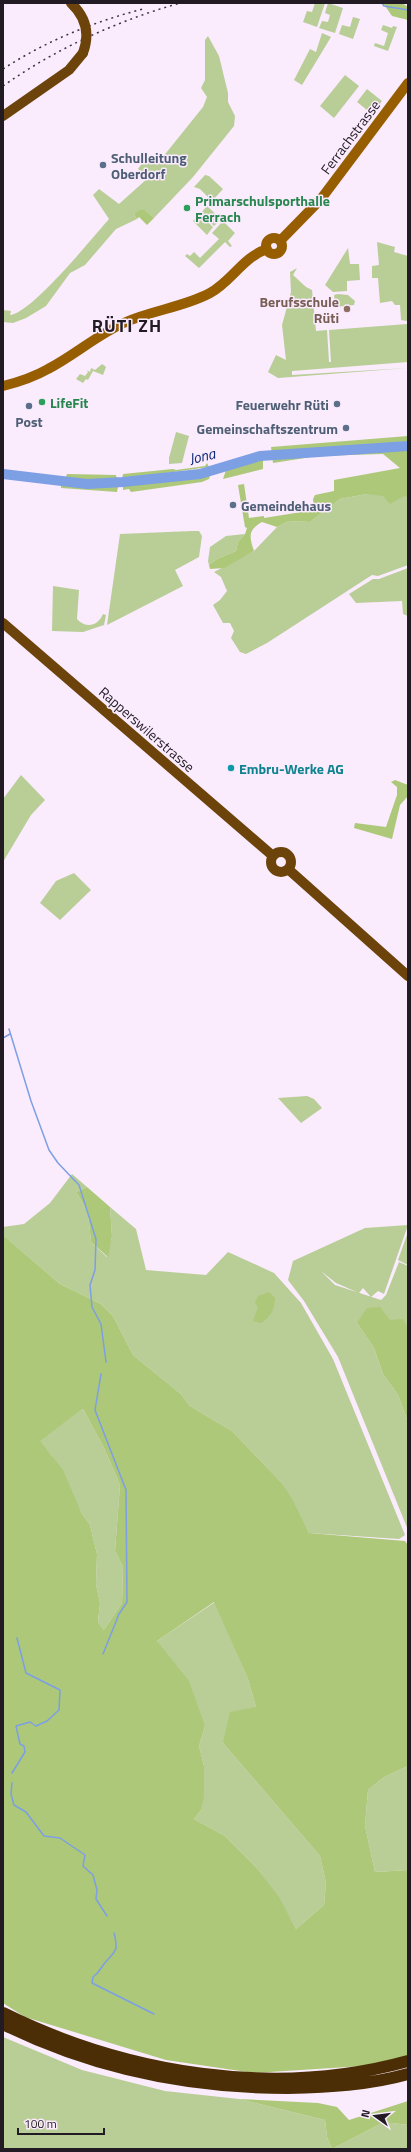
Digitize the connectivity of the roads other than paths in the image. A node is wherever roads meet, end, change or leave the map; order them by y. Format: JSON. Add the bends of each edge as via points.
{"nodes":[{"id":1,"x":71,"y":3,"type":"edge"},
{"id":2,"x":408,"y":83,"type":"edge"},
{"id":3,"x":3,"y":116,"type":"edge"},
{"id":4,"x":3,"y":386,"type":"edge"},
{"id":5,"x":3,"y":623,"type":"edge"},
{"id":6,"x":274,"y":856,"type":"junction"},
{"id":7,"x":288,"y":869,"type":"junction"},
{"id":8,"x":408,"y":976,"type":"edge"},
{"id":9,"x":3,"y":2013,"type":"edge"},
{"id":10,"x":3,"y":2024,"type":"edge"},
{"id":11,"x":408,"y":2061,"type":"edge"},
{"id":12,"x":408,"y":2074,"type":"edge"}],
"edges":[{"from":1,"to":3,"type":"main road","bridge":true,"via":[[81,14],[86,26],[87,42],[83,53],[69,70]]},
{"from":2,"to":4,"type":"main road","name":"Ferrachstrasse","via":[[321,199],[280,241],[270,239],[267,242],[267,249],[251,257],[210,293],[194,301],[127,322],[48,369],[28,379]]},
{"from":5,"to":6,"type":"main road","name":"Rapperswilerstrasse"},
{"from":6,"to":7,"type":"main road","via":[[271,862],[274,868],[281,871]]},
{"from":6,"to":7,"type":"main road","via":[[280,852],[288,854],[291,862]]},
{"from":7,"to":8,"type":"main road"},
{"from":9,"to":11,"type":"highway","via":[[51,2035],[98,2052],[190,2072],[252,2078],[305,2077],[367,2071]]},
{"from":10,"to":12,"type":"highway","via":[[55,2047],[98,2062],[192,2082],[251,2087],[321,2087]]}]}
